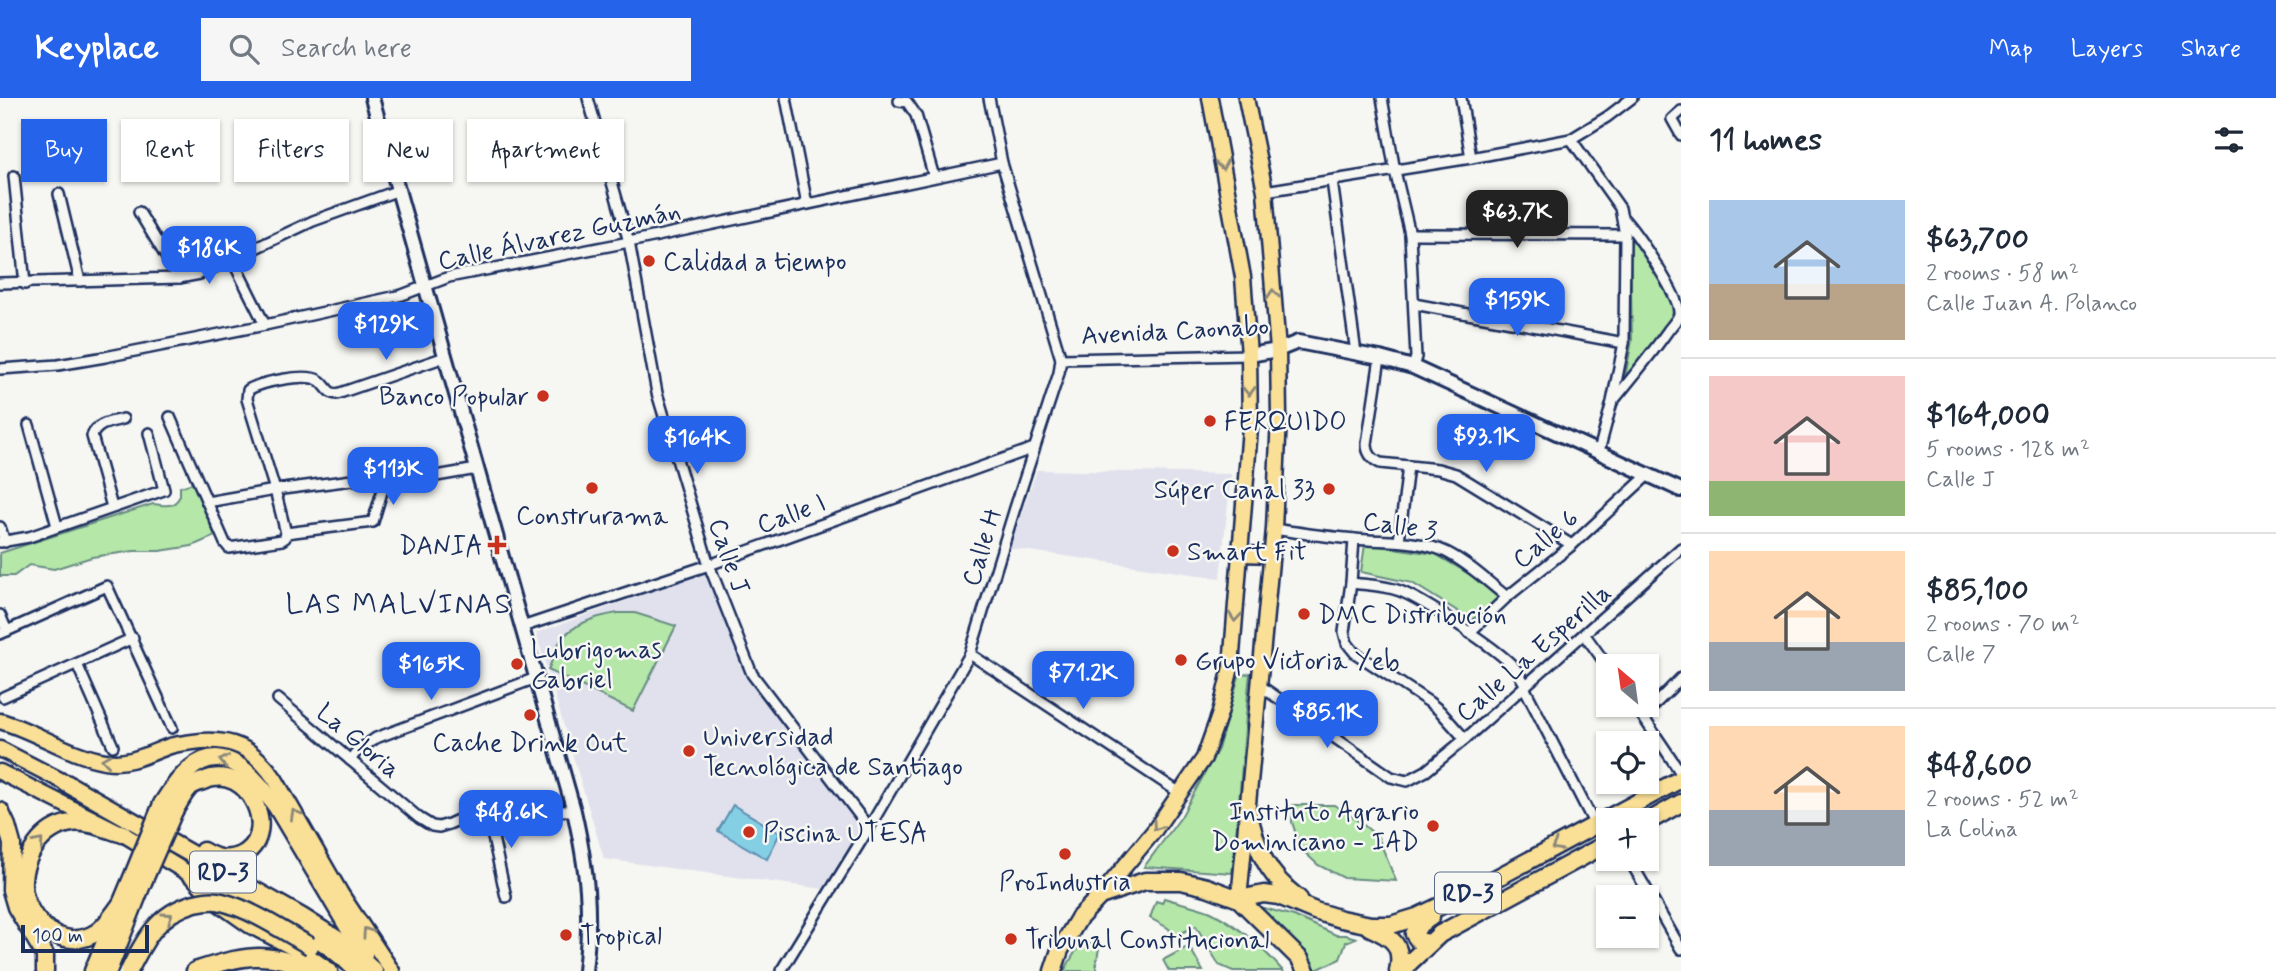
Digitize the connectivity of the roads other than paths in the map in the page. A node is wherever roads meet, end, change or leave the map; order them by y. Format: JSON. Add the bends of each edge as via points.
{"nodes":[{"id":1,"x":372,"y":98,"type":"edge"},
{"id":2,"x":588,"y":98,"type":"edge"},
{"id":3,"x":786,"y":98,"type":"edge"},
{"id":4,"x":989,"y":98,"type":"edge"},
{"id":5,"x":1210,"y":98,"type":"edge"},
{"id":6,"x":1246,"y":98,"type":"edge"},
{"id":7,"x":1382,"y":98,"type":"edge"},
{"id":8,"x":1461,"y":98,"type":"edge"},
{"id":9,"x":1632,"y":98,"type":"edge"},
{"id":10,"x":899,"y":101,"type":"dead end"},
{"id":11,"x":1681,"y":111,"type":"edge"},
{"id":12,"x":1681,"y":135,"type":"edge"},
{"id":13,"x":1571,"y":139,"type":"junction"},
{"id":14,"x":1471,"y":158,"type":"junction"},
{"id":15,"x":1002,"y":163,"type":"junction"},
{"id":16,"x":1395,"y":171,"type":"junction"},
{"id":17,"x":14,"y":176,"type":"dead end"},
{"id":18,"x":934,"y":177,"type":"junction"},
{"id":19,"x":1332,"y":181,"type":"junction"},
{"id":20,"x":399,"y":190,"type":"junction"},
{"id":21,"x":1265,"y":191,"type":"junction"},
{"id":22,"x":59,"y":194,"type":"dead end"},
{"id":23,"x":807,"y":204,"type":"junction"},
{"id":24,"x":139,"y":212,"type":"dead end"},
{"id":25,"x":1622,"y":217,"type":"junction"},
{"id":26,"x":1410,"y":234,"type":"junction"},
{"id":27,"x":1625,"y":235,"type":"junction"},
{"id":28,"x":629,"y":242,"type":"junction"},
{"id":29,"x":232,"y":259,"type":"junction"},
{"id":30,"x":179,"y":278,"type":"junction"},
{"id":31,"x":80,"y":281,"type":"junction"},
{"id":32,"x":0,"y":283,"type":"edge"},
{"id":33,"x":25,"y":284,"type":"junction"},
{"id":34,"x":425,"y":285,"type":"junction"},
{"id":35,"x":1414,"y":304,"type":"junction"},
{"id":36,"x":265,"y":325,"type":"junction"},
{"id":37,"x":1624,"y":343,"type":"junction"},
{"id":38,"x":1278,"y":350,"type":"junction"},
{"id":39,"x":1356,"y":353,"type":"junction"},
{"id":40,"x":1249,"y":355,"type":"junction"},
{"id":41,"x":445,"y":358,"type":"junction"},
{"id":42,"x":1380,"y":358,"type":"junction"},
{"id":43,"x":1061,"y":359,"type":"junction"},
{"id":44,"x":1413,"y":367,"type":"junction"},
{"id":45,"x":0,"y":369,"type":"edge"},
{"id":46,"x":1612,"y":402,"type":"junction"},
{"id":47,"x":170,"y":417,"type":"dead end"},
{"id":48,"x":123,"y":419,"type":"dead end"},
{"id":49,"x":29,"y":425,"type":"dead end"},
{"id":50,"x":149,"y":433,"type":"dead end"},
{"id":51,"x":1034,"y":448,"type":"junction"},
{"id":52,"x":1599,"y":451,"type":"junction"},
{"id":53,"x":1408,"y":466,"type":"junction"},
{"id":54,"x":477,"y":469,"type":"junction"},
{"id":55,"x":1648,"y":475,"type":"junction"},
{"id":56,"x":384,"y":485,"type":"junction"},
{"id":57,"x":275,"y":490,"type":"junction"},
{"id":58,"x":1681,"y":490,"type":"edge"},
{"id":59,"x":207,"y":502,"type":"junction"},
{"id":60,"x":112,"y":507,"type":"junction"},
{"id":61,"x":57,"y":526,"type":"junction"},
{"id":62,"x":0,"y":527,"type":"edge"},
{"id":63,"x":1274,"y":529,"type":"junction"},
{"id":64,"x":286,"y":533,"type":"junction"},
{"id":65,"x":1353,"y":539,"type":"junction"},
{"id":66,"x":1399,"y":541,"type":"junction"},
{"id":67,"x":3,"y":542,"type":"edge"},
{"id":68,"x":1572,"y":545,"type":"junction"},
{"id":69,"x":1681,"y":548,"type":"edge"},
{"id":70,"x":1241,"y":554,"type":"junction"},
{"id":71,"x":1272,"y":555,"type":"junction"},
{"id":72,"x":709,"y":565,"type":"junction"},
{"id":73,"x":1351,"y":583,"type":"junction"},
{"id":74,"x":1507,"y":597,"type":"junction"},
{"id":75,"x":0,"y":615,"type":"edge"},
{"id":76,"x":522,"y":626,"type":"junction"},
{"id":77,"x":4,"y":632,"type":"edge"},
{"id":78,"x":1469,"y":633,"type":"junction"},
{"id":79,"x":1585,"y":635,"type":"junction"},
{"id":80,"x":132,"y":638,"type":"junction"},
{"id":81,"x":970,"y":654,"type":"junction"},
{"id":82,"x":1599,"y":654,"type":"edge"},
{"id":83,"x":77,"y":664,"type":"junction"},
{"id":84,"x":536,"y":678,"type":"junction"},
{"id":85,"x":1681,"y":678,"type":"edge"},
{"id":86,"x":1259,"y":685,"type":"junction"},
{"id":87,"x":1525,"y":686,"type":"junction"},
{"id":88,"x":3,"y":697,"type":"dead end"},
{"id":89,"x":278,"y":699,"type":"dead end"},
{"id":90,"x":1659,"y":700,"type":"edge"},
{"id":91,"x":1644,"y":718,"type":"edge"},
{"id":92,"x":0,"y":721,"type":"edge"},
{"id":93,"x":172,"y":728,"type":"dead end"},
{"id":94,"x":1465,"y":740,"type":"junction"},
{"id":95,"x":113,"y":746,"type":"dead end"},
{"id":96,"x":0,"y":749,"type":"edge"},
{"id":97,"x":350,"y":760,"type":"junction"},
{"id":98,"x":0,"y":772,"type":"edge"},
{"id":99,"x":1681,"y":773,"type":"edge"},
{"id":100,"x":1681,"y":779,"type":"edge"},
{"id":101,"x":66,"y":783,"type":"junction"},
{"id":102,"x":1180,"y":793,"type":"junction"},
{"id":103,"x":1636,"y":803,"type":"junction"},
{"id":104,"x":1681,"y":803,"type":"edge"},
{"id":105,"x":168,"y":808,"type":"junction"},
{"id":106,"x":1633,"y":808,"type":"edge"},
{"id":107,"x":487,"y":810,"type":"junction"},
{"id":108,"x":0,"y":811,"type":"edge"},
{"id":109,"x":574,"y":811,"type":"junction"},
{"id":110,"x":1248,"y":811,"type":"junction"},
{"id":111,"x":1659,"y":815,"type":"edge"},
{"id":112,"x":1595,"y":825,"type":"junction"},
{"id":113,"x":869,"y":828,"type":"junction"},
{"id":114,"x":124,"y":834,"type":"junction"},
{"id":115,"x":299,"y":845,"type":"junction"},
{"id":116,"x":1596,"y":850,"type":"edge"},
{"id":117,"x":1636,"y":871,"type":"edge"},
{"id":118,"x":191,"y":875,"type":"junction"},
{"id":119,"x":139,"y":877,"type":"junction"},
{"id":120,"x":341,"y":894,"type":"junction"},
{"id":121,"x":1100,"y":896,"type":"junction"},
{"id":122,"x":506,"y":897,"type":"dead end"},
{"id":123,"x":1462,"y":897,"type":"junction"},
{"id":124,"x":1239,"y":899,"type":"junction"},
{"id":125,"x":121,"y":904,"type":"junction"},
{"id":126,"x":1315,"y":911,"type":"junction"},
{"id":127,"x":1363,"y":924,"type":"junction"},
{"id":128,"x":1430,"y":943,"type":"junction"},
{"id":129,"x":1681,"y":949,"type":"edge"},
{"id":130,"x":45,"y":971,"type":"edge"},
{"id":131,"x":93,"y":971,"type":"edge"},
{"id":132,"x":108,"y":971,"type":"edge"},
{"id":133,"x":129,"y":971,"type":"edge"},
{"id":134,"x":195,"y":971,"type":"edge"},
{"id":135,"x":313,"y":971,"type":"edge"},
{"id":136,"x":330,"y":971,"type":"edge"},
{"id":137,"x":346,"y":971,"type":"edge"},
{"id":138,"x":357,"y":971,"type":"edge"},
{"id":139,"x":374,"y":971,"type":"edge"},
{"id":140,"x":392,"y":971,"type":"edge"},
{"id":141,"x":585,"y":971,"type":"edge"},
{"id":142,"x":781,"y":971,"type":"edge"},
{"id":143,"x":1053,"y":971,"type":"edge"},
{"id":144,"x":1307,"y":971,"type":"edge"},
{"id":145,"x":1401,"y":971,"type":"edge"}],
"edges":[{"from":1,"to":20,"type":"main road"},
{"from":2,"to":28,"type":"street","name":"Calle J"},
{"from":3,"to":23,"type":"street"},
{"from":4,"to":15,"type":"street"},
{"from":5,"to":40,"type":"main road","one_way":true,"via":[[1242,277]]},
{"from":6,"to":21,"type":"main road"},
{"from":7,"to":16,"type":"street"},
{"from":8,"to":14,"type":"street"},
{"from":9,"to":13,"type":"street"},
{"from":10,"to":18,"type":"street","via":[[907,102],[916,115]]},
{"from":11,"to":12,"type":"street","via":[[1672,119]]},
{"from":13,"to":14,"type":"street"},
{"from":13,"to":25,"type":"street"},
{"from":14,"to":16,"type":"street"},
{"from":15,"to":18,"type":"street","name":"Calle Álvarez Guzmán"},
{"from":15,"to":43,"type":"street"},
{"from":16,"to":19,"type":"street"},
{"from":16,"to":26,"type":"street"},
{"from":17,"to":33,"type":"street"},
{"from":18,"to":23,"type":"street","name":"Calle Álvarez Guzmán"},
{"from":19,"to":21,"type":"street"},
{"from":19,"to":39,"type":"street"},
{"from":20,"to":29,"type":"street","via":[[313,221]]},
{"from":20,"to":34,"type":"main road"},
{"from":38,"to":21,"type":"main road","one_way":true},
{"from":22,"to":31,"type":"street"},
{"from":23,"to":28,"type":"street","name":"Calle Álvarez Guzmán"},
{"from":24,"to":30,"type":"street"},
{"from":25,"to":27,"type":"street"},
{"from":25,"to":46,"type":"street","via":[[1673,291],[1679,314]]},
{"from":26,"to":27,"type":"street"},
{"from":26,"to":35,"type":"street"},
{"from":27,"to":37,"type":"street"},
{"from":28,"to":34,"type":"street","name":"Calle Álvarez Guzmán"},
{"from":28,"to":72,"type":"street","name":"Calle J","via":[[657,393]]},
{"from":29,"to":30,"type":"street"},
{"from":29,"to":36,"type":"street"},
{"from":30,"to":31,"type":"street"},
{"from":31,"to":33,"type":"street"},
{"from":32,"to":33,"type":"street"},
{"from":34,"to":36,"type":"street","name":"Calle Álvarez Guzmán","via":[[402,295]]},
{"from":34,"to":41,"type":"main road"},
{"from":35,"to":37,"type":"street"},
{"from":35,"to":44,"type":"street"},
{"from":36,"to":45,"type":"street","name":"Calle Álvarez Guzmán","via":[[58,365]]},
{"from":37,"to":46,"type":"street"},
{"from":38,"to":39,"type":"main road","name":"Avenida Caonabo","via":[[1298,342]]},
{"from":38,"to":40,"type":"main road","name":"Avenida Caonabo"},
{"from":38,"to":63,"type":"main road"},
{"from":39,"to":42,"type":"main road","name":"Avenida Caonabo"},
{"from":40,"to":43,"type":"street","name":"Avenida Caonabo"},
{"from":40,"to":70,"type":"main road","one_way":true,"via":[[1250,428]]},
{"from":41,"to":54,"type":"main road"},
{"from":41,"to":57,"type":"street","via":[[334,394],[317,379],[307,377],[248,390]]},
{"from":42,"to":44,"type":"main road","name":"Avenida Caonabo"},
{"from":42,"to":53,"type":"street","via":[[1368,452],[1380,463]]},
{"from":43,"to":51,"type":"street","name":"Calle H"},
{"from":44,"to":52,"type":"main road","name":"Avenida Caonabo"},
{"from":46,"to":52,"type":"street"},
{"from":47,"to":59,"type":"street"},
{"from":48,"to":60,"type":"street","via":[[96,428],[92,436]]},
{"from":49,"to":61,"type":"street"},
{"from":50,"to":60,"type":"street","via":[[164,490]]},
{"from":51,"to":72,"type":"street","name":"Calle I"},
{"from":51,"to":81,"type":"street","name":"Calle H"},
{"from":52,"to":55,"type":"main road","name":"Avenida Caonabo"},
{"from":53,"to":66,"type":"street"},
{"from":53,"to":68,"type":"street","via":[[1456,474]]},
{"from":54,"to":56,"type":"street"},
{"from":54,"to":76,"type":"main road"},
{"from":55,"to":58,"type":"main road","name":"Avenida Caonabo"},
{"from":55,"to":68,"type":"street","name":"Calle 6"},
{"from":56,"to":57,"type":"street","via":[[360,479]]},
{"from":56,"to":64,"type":"street","via":[[373,522]]},
{"from":57,"to":59,"type":"street"},
{"from":57,"to":64,"type":"street"},
{"from":59,"to":64,"type":"street","via":[[229,548],[282,540]]},
{"from":60,"to":61,"type":"street"},
{"from":61,"to":67,"type":"street"},
{"from":62,"to":67,"type":"street"},
{"from":63,"to":65,"type":"street","name":"Calle 3"},
{"from":63,"to":71,"type":"main road"},
{"from":65,"to":66,"type":"street","name":"Calle 3"},
{"from":65,"to":73,"type":"street"},
{"from":66,"to":74,"type":"street","name":"Calle 3","via":[[1445,552]]},
{"from":68,"to":74,"type":"street","name":"Calle 6"},
{"from":69,"to":79,"type":"street","name":"Calle La Esperilla"},
{"from":70,"to":71,"type":"main road"},
{"from":70,"to":102,"type":"main road","one_way":true,"via":[[1231,667],[1220,713],[1204,758]]},
{"from":71,"to":86,"type":"main road"},
{"from":72,"to":76,"type":"street","name":"Calle I"},
{"from":72,"to":113,"type":"street","name":"Calle J","via":[[752,674]]},
{"from":73,"to":78,"type":"street","via":[[1400,591]]},
{"from":73,"to":94,"type":"street","via":[[1344,632],[1350,649],[1429,702]]},
{"from":74,"to":78,"type":"street","name":"Calle 6"},
{"from":75,"to":77,"type":"street"},
{"from":76,"to":84,"type":"main road"},
{"from":77,"to":80,"type":"street","via":[[107,586]]},
{"from":78,"to":87,"type":"street","via":[[1509,663]]},
{"from":79,"to":82,"type":"street"},
{"from":79,"to":87,"type":"street","name":"Calle La Esperilla"},
{"from":80,"to":83,"type":"street"},
{"from":80,"to":93,"type":"street"},
{"from":81,"to":102,"type":"street"},
{"from":81,"to":113,"type":"street","name":"Calle H"},
{"from":83,"to":88,"type":"street"},
{"from":83,"to":95,"type":"street"},
{"from":84,"to":97,"type":"street","via":[[376,738]]},
{"from":84,"to":109,"type":"main road"},
{"from":85,"to":90,"type":"street"},
{"from":86,"to":94,"type":"street","name":"Calle La Esperilla","via":[[1391,777],[1407,781]]},
{"from":86,"to":110,"type":"main road"},
{"from":87,"to":94,"type":"street","name":"Calle La Esperilla"},
{"from":87,"to":112,"type":"street"},
{"from":89,"to":97,"type":"street","name":"La Gloria"},
{"from":91,"to":99,"type":"street"},
{"from":120,"to":92,"type":"main road","one_way":true,"via":[[275,779],[265,764],[243,747],[219,740],[199,741],[170,745],[138,759],[106,761]]},
{"from":96,"to":101,"type":"main road","number":"RD-3"},
{"from":97,"to":107,"type":"street","name":"La Gloria","via":[[432,826]]},
{"from":98,"to":114,"type":"main road","number":"RD-3"},
{"from":100,"to":103,"type":"highway","number":"RD-3"},
{"from":101,"to":105,"type":"highway","via":[[106,799],[217,859],[248,852],[256,841],[260,827],[254,798],[231,780],[219,776],[190,786]]},
{"from":101,"to":139,"type":"highway","number":"RD-3","via":[[313,923]]},
{"from":102,"to":121,"type":"main road","one_way":true},
{"from":103,"to":106,"type":"highway"},
{"from":103,"to":112,"type":"highway","number":"RD-3"},
{"from":104,"to":111,"type":"highway"},
{"from":115,"to":105,"type":"highway","one_way":true,"via":[[260,784],[230,760],[216,757],[198,763],[176,782]]},
{"from":105,"to":119,"type":"highway","bridge":true},
{"from":107,"to":109,"type":"street","name":"La Gloria"},
{"from":107,"to":122,"type":"street"},
{"from":108,"to":130,"type":"highway","via":[[12,844],[11,890],[45,955]]},
{"from":109,"to":141,"type":"main road","via":[[589,897]]},
{"from":110,"to":124,"type":"main road"},
{"from":110,"to":126,"type":"highway","via":[[1262,859],[1287,890]]},
{"from":112,"to":123,"type":"highway","number":"RD-3","one_way":true},
{"from":113,"to":142,"type":"street","name":"Calle H"},
{"from":114,"to":118,"type":"main road","number":"RD-3"},
{"from":125,"to":114,"type":"highway","one_way":true,"via":[[98,932],[69,940],[52,935],[32,913],[22,881],[31,853],[56,827],[73,822]]},
{"from":115,"to":120,"type":"highway"},
{"from":115,"to":139,"type":"highway"},
{"from":116,"to":128,"type":"highway","number":"RD-3"},
{"from":117,"to":129,"type":"street"},
{"from":118,"to":136,"type":"main road","number":"RD-3","via":[[237,917]]},
{"from":118,"to":138,"type":"highway","number":"RD-3","via":[[312,936]]},
{"from":119,"to":125,"type":"highway"},
{"from":119,"to":132,"type":"highway"},
{"from":140,"to":120,"type":"main road","one_way":true},
{"from":121,"to":124,"type":"highway","number":"RD-3","via":[[1145,881],[1181,881]]},
{"from":121,"to":143,"type":"highway","number":"RD-3","via":[[1079,918]]},
{"from":123,"to":127,"type":"highway","number":"RD-3","via":[[1391,925]]},
{"from":123,"to":128,"type":"highway","via":[[1415,929],[1415,938]]},
{"from":124,"to":126,"type":"highway","number":"RD-3","via":[[1279,896]]},
{"from":124,"to":144,"type":"highway","number":"RD-3"},
{"from":125,"to":131,"type":"highway"},
{"from":126,"to":127,"type":"highway","number":"RD-3"},
{"from":127,"to":145,"type":"highway","via":[[1395,942]]},
{"from":128,"to":145,"type":"highway","number":"RD-3"},
{"from":133,"to":137,"type":"highway","one_way":true,"bridge":true,"via":[[161,920],[206,901],[235,906],[331,958]]},
{"from":134,"to":135,"type":"highway","via":[[252,956],[275,957]]}]}
